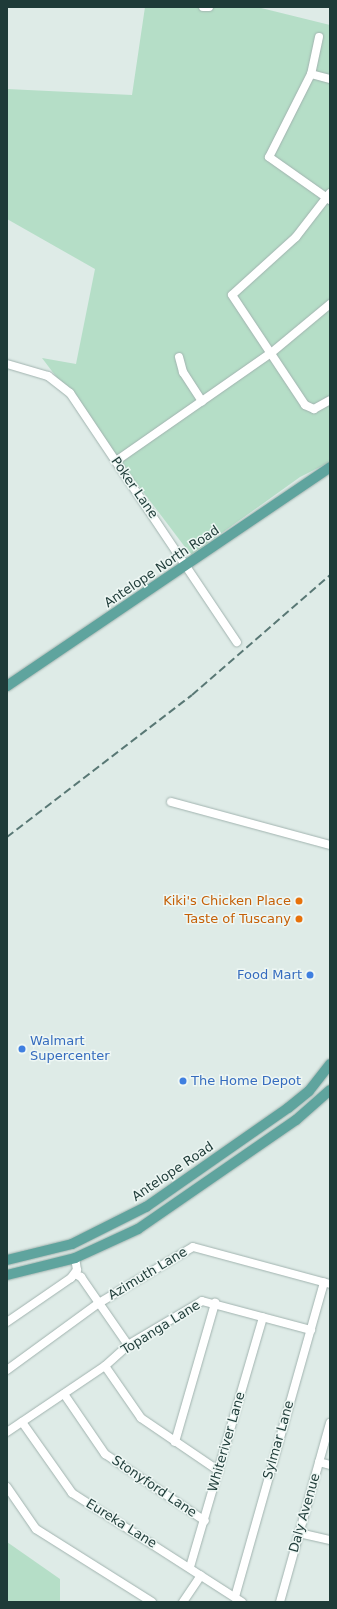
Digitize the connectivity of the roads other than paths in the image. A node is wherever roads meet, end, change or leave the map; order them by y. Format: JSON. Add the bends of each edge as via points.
{"nodes":[{"id":1,"x":319,"y":37,"type":"dead end"},
{"id":2,"x":311,"y":74,"type":"junction"},
{"id":3,"x":330,"y":79,"type":"edge"},
{"id":4,"x":329,"y":197,"type":"edge"},
{"id":5,"x":330,"y":304,"type":"edge"},
{"id":6,"x":271,"y":353,"type":"junction"},
{"id":7,"x":179,"y":357,"type":"dead end"},
{"id":8,"x":7,"y":364,"type":"edge"},
{"id":9,"x":330,"y":400,"type":"edge"},
{"id":10,"x":202,"y":401,"type":"junction"},
{"id":11,"x":116,"y":461,"type":"junction"},
{"id":12,"x":330,"y":468,"type":"edge"},
{"id":13,"x":187,"y":566,"type":"junction"},
{"id":14,"x":237,"y":642,"type":"dead end"},
{"id":15,"x":7,"y":686,"type":"edge"},
{"id":16,"x":171,"y":802,"type":"dead end"},
{"id":17,"x":330,"y":845,"type":"edge"},
{"id":18,"x":330,"y":1064,"type":"edge"},
{"id":19,"x":330,"y":1090,"type":"edge"},
{"id":20,"x":221,"y":1155,"type":"junction"},
{"id":21,"x":173,"y":1188,"type":"junction"},
{"id":22,"x":187,"y":1196,"type":"junction"},
{"id":23,"x":117,"y":1224,"type":"junction"},
{"id":24,"x":133,"y":1231,"type":"junction"},
{"id":25,"x":75,"y":1258,"type":"junction"},
{"id":26,"x":7,"y":1260,"type":"edge"},
{"id":27,"x":75,"y":1274,"type":"junction"},
{"id":28,"x":7,"y":1275,"type":"edge"},
{"id":29,"x":327,"y":1283,"type":"edge"},
{"id":30,"x":98,"y":1303,"type":"junction"},
{"id":31,"x":215,"y":1303,"type":"junction"},
{"id":32,"x":263,"y":1317,"type":"junction"},
{"id":33,"x":7,"y":1322,"type":"edge"},
{"id":34,"x":311,"y":1330,"type":"junction"},
{"id":35,"x":128,"y":1345,"type":"junction"},
{"id":36,"x":105,"y":1366,"type":"junction"},
{"id":37,"x":7,"y":1370,"type":"edge"},
{"id":38,"x":64,"y":1394,"type":"junction"},
{"id":39,"x":22,"y":1422,"type":"junction"},
{"id":40,"x":330,"y":1423,"type":"edge"},
{"id":41,"x":7,"y":1432,"type":"edge"},
{"id":42,"x":176,"y":1442,"type":"junction"},
{"id":43,"x":319,"y":1462,"type":"junction"},
{"id":44,"x":330,"y":1465,"type":"edge"},
{"id":45,"x":219,"y":1470,"type":"junction"},
{"id":46,"x":7,"y":1487,"type":"edge"},
{"id":47,"x":205,"y":1521,"type":"junction"},
{"id":48,"x":299,"y":1532,"type":"junction"},
{"id":49,"x":330,"y":1540,"type":"edge"},
{"id":50,"x":190,"y":1567,"type":"junction"},
{"id":51,"x":201,"y":1575,"type":"junction"},
{"id":52,"x":235,"y":1597,"type":"junction"},
{"id":53,"x":183,"y":1601,"type":"edge"},
{"id":54,"x":152,"y":1602,"type":"edge"},
{"id":55,"x":242,"y":1602,"type":"edge"},
{"id":56,"x":280,"y":1602,"type":"edge"}],
"edges":[{"from":1,"to":2,"type":"street"},
{"from":2,"to":3,"type":"street"},
{"from":2,"to":4,"type":"street","via":[[269,157]]},
{"from":4,"to":6,"type":"street","via":[[296,237],[232,295]]},
{"from":5,"to":6,"type":"street"},
{"from":6,"to":9,"type":"street","via":[[305,405],[314,409]]},
{"from":6,"to":10,"type":"street"},
{"from":7,"to":10,"type":"street","via":[[184,372]]},
{"from":8,"to":11,"type":"street","name":"Poker Lane","via":[[48,376],[64,386]]},
{"from":10,"to":11,"type":"street"},
{"from":11,"to":13,"type":"street","name":"Poker Lane"},
{"from":12,"to":13,"type":"main road","name":"Antelope North Road"},
{"from":13,"to":14,"type":"street","name":"Poker Lane"},
{"from":13,"to":15,"type":"main road","name":"Antelope North Road"},
{"from":16,"to":17,"type":"street"},
{"from":18,"to":20,"type":"main road","name":"Antelope Road","via":[[292,1105]]},
{"from":19,"to":22,"type":"main road","name":"Antelope Road","via":[[296,1120]]},
{"from":20,"to":21,"type":"main road","name":"Antelope Road"},
{"from":20,"to":22,"type":"main road","via":[[216,1164],[187,1185]]},
{"from":21,"to":23,"type":"main road","name":"Antelope Road"},
{"from":21,"to":24,"type":"main road","via":[[170,1197],[137,1219]]},
{"from":22,"to":24,"type":"main road","name":"Antelope Road"},
{"from":23,"to":25,"type":"main road","via":[[113,1232],[80,1247]]},
{"from":23,"to":26,"type":"main road","name":"Antelope Road","via":[[52,1251]]},
{"from":24,"to":25,"type":"main road","name":"Antelope Road"},
{"from":25,"to":27,"type":"street"},
{"from":25,"to":28,"type":"main road","name":"Antelope Road"},
{"from":27,"to":30,"type":"street"},
{"from":27,"to":33,"type":"street"},
{"from":29,"to":30,"type":"street","name":"Azimuth Lane","via":[[193,1247]]},
{"from":29,"to":34,"type":"street","name":"Sylmar Lane"},
{"from":30,"to":35,"type":"street"},
{"from":30,"to":37,"type":"street","name":"Azimuth Lane"},
{"from":31,"to":32,"type":"street","name":"Topanga Lane"},
{"from":31,"to":35,"type":"street","name":"Topanga Lane","via":[[198,1302]]},
{"from":31,"to":42,"type":"street"},
{"from":32,"to":34,"type":"street","name":"Topanga Lane"},
{"from":32,"to":45,"type":"street","name":"Whiteriver Lane"},
{"from":34,"to":52,"type":"street","name":"Sylmar Lane"},
{"from":35,"to":36,"type":"street","name":"Topanga Lane"},
{"from":36,"to":38,"type":"street","name":"Topanga Lane"},
{"from":36,"to":42,"type":"street","via":[[141,1418]]},
{"from":38,"to":39,"type":"street","name":"Topanga Lane"},
{"from":38,"to":47,"type":"street","name":"Stonyford Lane","via":[[108,1457]]},
{"from":39,"to":41,"type":"street","name":"Topanga Lane"},
{"from":39,"to":50,"type":"street","name":"Eureka Lane","via":[[72,1493]]},
{"from":40,"to":43,"type":"street","name":"Daly Avenue"},
{"from":42,"to":45,"type":"street"},
{"from":43,"to":44,"type":"street"},
{"from":43,"to":48,"type":"street","name":"Daly Avenue"},
{"from":45,"to":47,"type":"street","name":"Whiteriver Lane"},
{"from":46,"to":54,"type":"street","via":[[36,1529]]},
{"from":47,"to":50,"type":"street","name":"Whiteriver Lane"},
{"from":48,"to":49,"type":"street"},
{"from":48,"to":56,"type":"street","name":"Daly Avenue"},
{"from":50,"to":51,"type":"street","name":"Eureka Lane"},
{"from":51,"to":52,"type":"street","name":"Eureka Lane"},
{"from":51,"to":53,"type":"street"},
{"from":52,"to":55,"type":"street","name":"Eureka Lane"}]}
